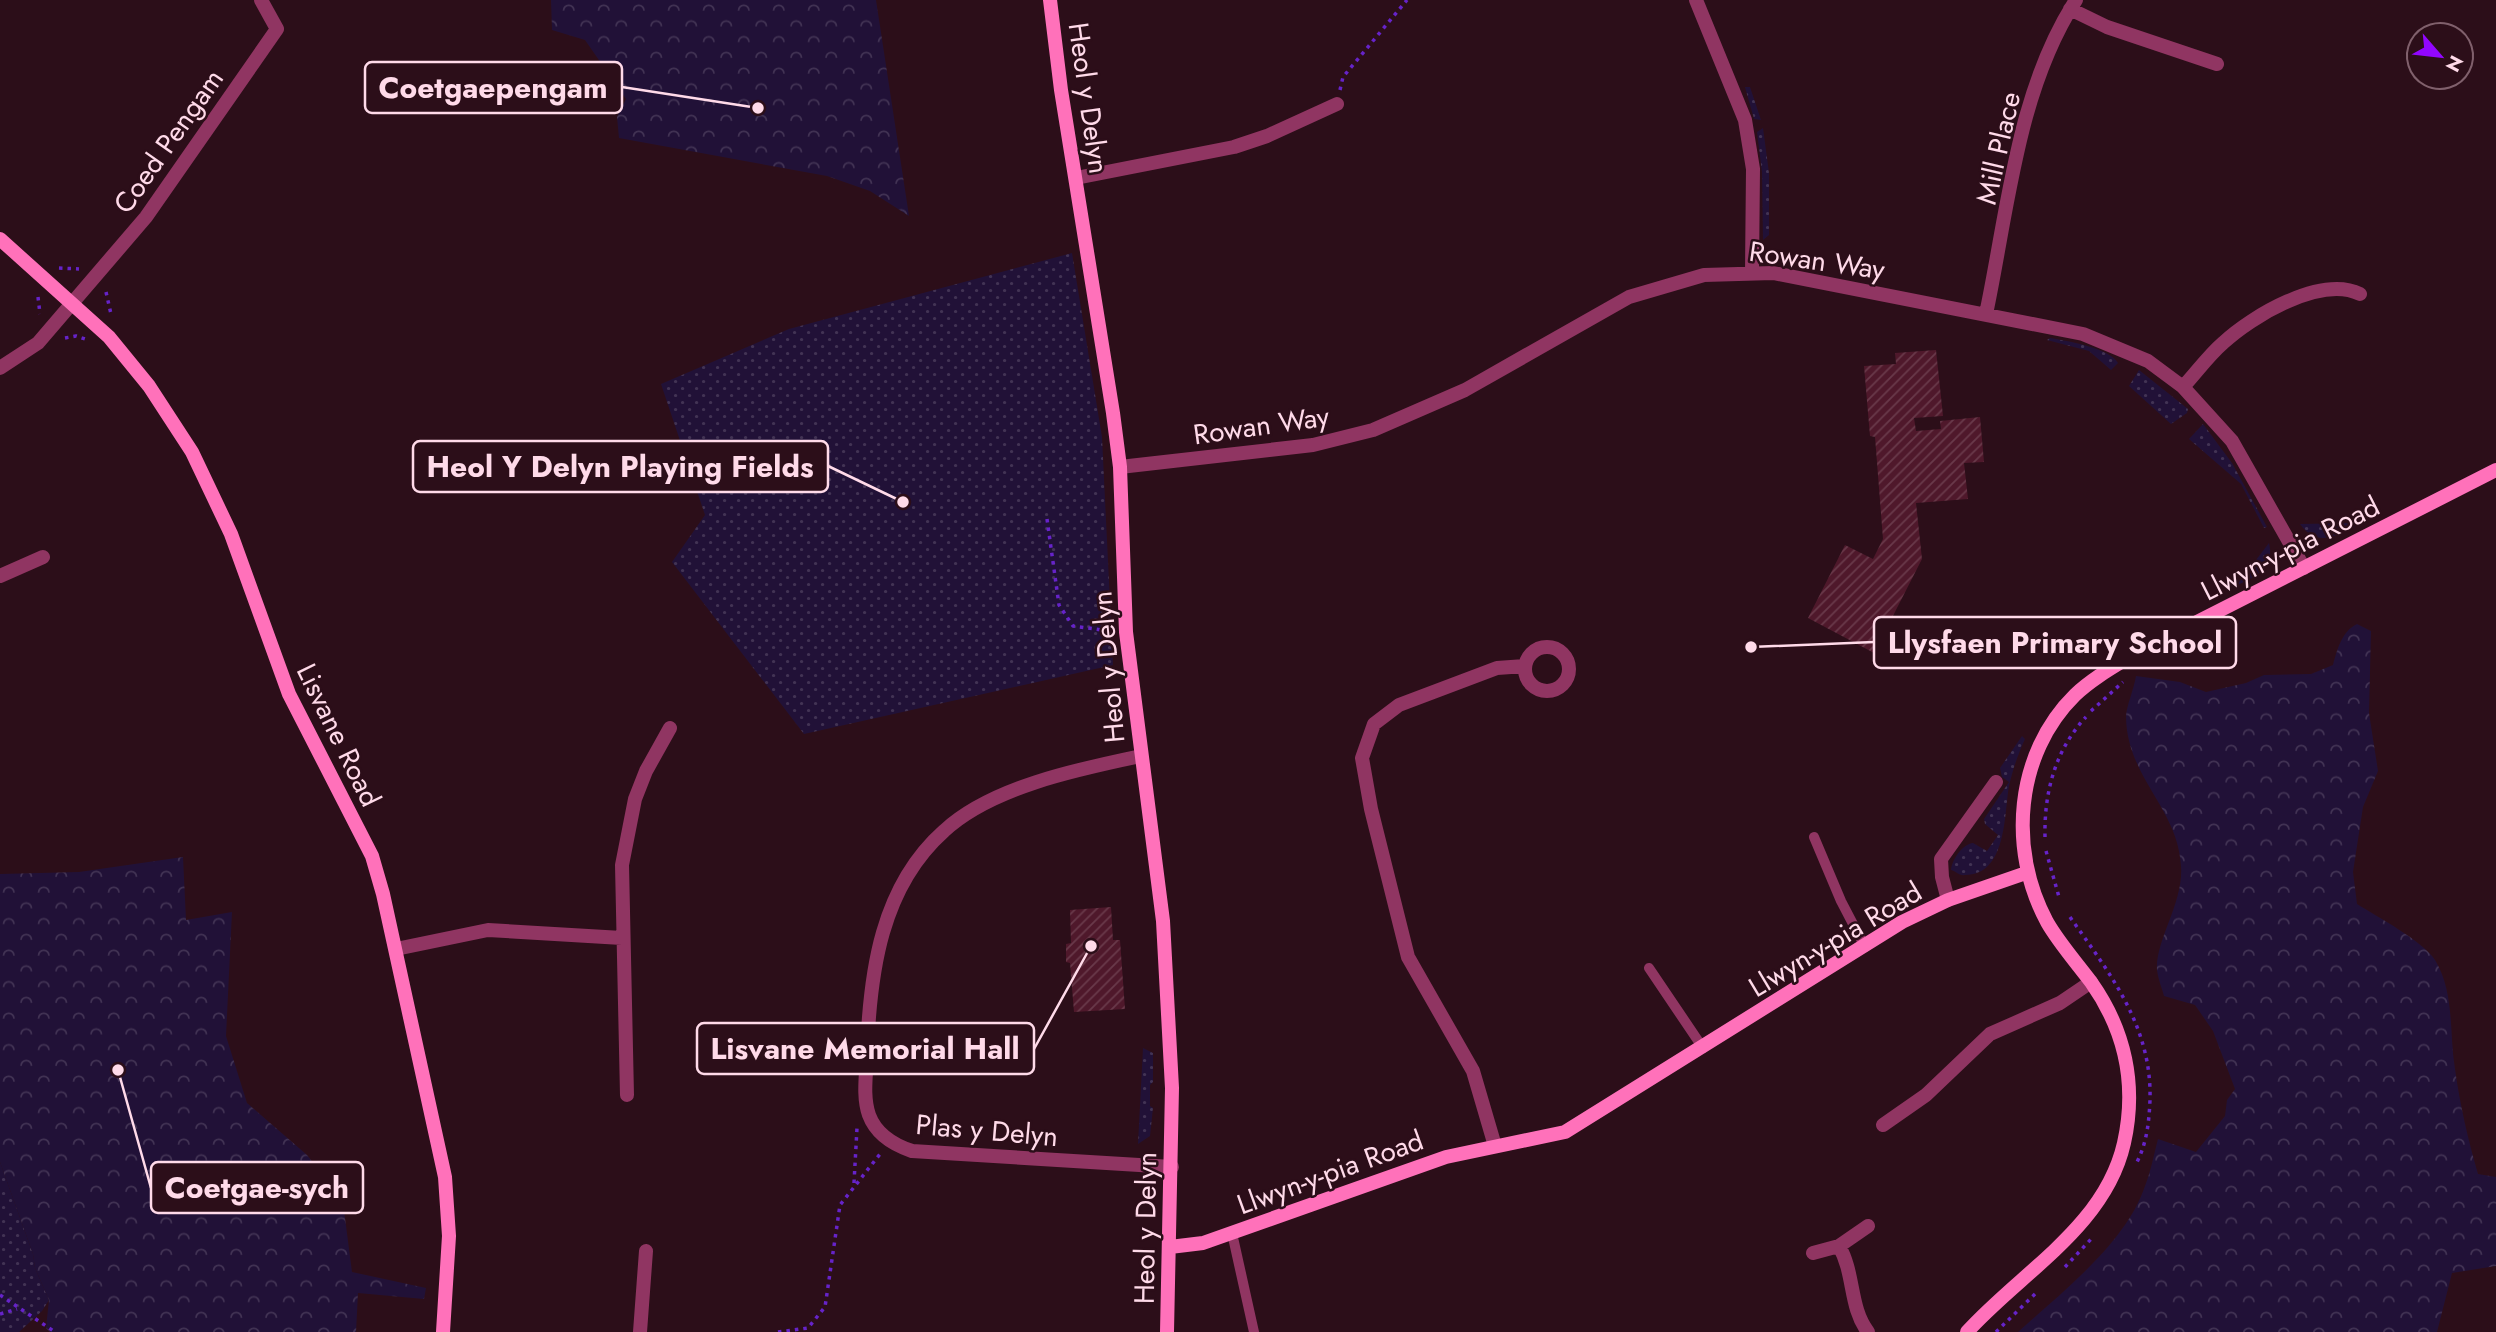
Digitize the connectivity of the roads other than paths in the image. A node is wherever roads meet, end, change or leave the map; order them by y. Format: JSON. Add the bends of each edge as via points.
{"nodes":[{"id":1,"x":261,"y":0,"type":"edge"},
{"id":2,"x":1051,"y":0,"type":"edge"},
{"id":3,"x":1696,"y":0,"type":"edge"},
{"id":4,"x":2073,"y":5,"type":"edge"},
{"id":5,"x":2217,"y":64,"type":"dead end"},
{"id":6,"x":1337,"y":104,"type":"road end"},
{"id":7,"x":1076,"y":178,"type":"junction"},
{"id":8,"x":0,"y":240,"type":"edge"},
{"id":9,"x":1752,"y":272,"type":"junction"},
{"id":10,"x":2360,"y":294,"type":"dead end"},
{"id":11,"x":73,"y":303,"type":"junction"},
{"id":12,"x":1986,"y":314,"type":"junction"},
{"id":13,"x":0,"y":368,"type":"edge"},
{"id":14,"x":2183,"y":387,"type":"junction"},
{"id":15,"x":1120,"y":467,"type":"junction"},
{"id":16,"x":2496,"y":470,"type":"edge"},
{"id":17,"x":43,"y":556,"type":"dead end"},
{"id":18,"x":2304,"y":568,"type":"junction"},
{"id":19,"x":0,"y":576,"type":"edge"},
{"id":20,"x":1525,"y":666,"type":"dead end"},
{"id":21,"x":670,"y":728,"type":"dead end"},
{"id":22,"x":1141,"y":756,"type":"junction"},
{"id":23,"x":1996,"y":782,"type":"dead end"},
{"id":24,"x":1814,"y":837,"type":"dead end"},
{"id":25,"x":2026,"y":873,"type":"junction"},
{"id":26,"x":1948,"y":900,"type":"junction"},
{"id":27,"x":622,"y":938,"type":"junction"},
{"id":28,"x":1865,"y":947,"type":"junction"},
{"id":29,"x":396,"y":948,"type":"junction"},
{"id":30,"x":1649,"y":968,"type":"dead end"},
{"id":31,"x":2091,"y":982,"type":"junction"},
{"id":32,"x":1703,"y":1048,"type":"junction"},
{"id":33,"x":626,"y":1095,"type":"dead end"},
{"id":34,"x":1883,"y":1125,"type":"dead end"},
{"id":35,"x":1495,"y":1146,"type":"junction"},
{"id":36,"x":1172,"y":1167,"type":"junction"},
{"id":37,"x":1868,"y":1226,"type":"dead end"},
{"id":38,"x":1232,"y":1233,"type":"junction"},
{"id":39,"x":1839,"y":1246,"type":"junction"},
{"id":40,"x":1170,"y":1247,"type":"junction"},
{"id":41,"x":646,"y":1251,"type":"dead end"},
{"id":42,"x":1813,"y":1253,"type":"dead end"},
{"id":43,"x":443,"y":1332,"type":"edge"},
{"id":44,"x":640,"y":1332,"type":"edge"},
{"id":45,"x":1167,"y":1332,"type":"edge"},
{"id":46,"x":1254,"y":1332,"type":"edge"},
{"id":47,"x":1868,"y":1332,"type":"edge"},
{"id":48,"x":1967,"y":1332,"type":"edge"}],
"edges":[{"from":1,"to":11,"type":"street","name":"Coed Pengam","via":[[276,29],[146,217]]},
{"from":2,"to":7,"type":"street","name":"Heol y Delyn"},
{"from":3,"to":9,"type":"street","via":[[1745,120],[1753,169]]},
{"from":4,"to":5,"type":"street","via":[[2107,27]]},
{"from":4,"to":12,"type":"street","name":"Mill Place","via":[[2050,49],[2026,121]]},
{"from":6,"to":7,"type":"street","via":[[1234,147]]},
{"from":7,"to":15,"type":"street","name":"Heol y Delyn"},
{"from":8,"to":11,"type":"street","name":"Lisvane Road"},
{"from":9,"to":12,"type":"street","name":"Rowan Way","via":[[1797,276]]},
{"from":9,"to":15,"type":"street","name":"Rowan Way","via":[[1704,275],[1629,297],[1456,395],[1373,430],[1303,446]]},
{"from":10,"to":14,"type":"street","via":[[2340,289],[2271,309],[2222,343]]},
{"from":11,"to":13,"type":"street","via":[[38,343]]},
{"from":11,"to":29,"type":"street","name":"Lisvane Road","via":[[109,337],[149,386],[213,491],[289,694],[372,856]]},
{"from":12,"to":14,"type":"street","name":"Rowan Way","via":[[2106,341],[2148,362]]},
{"from":14,"to":18,"type":"street","name":"Rowan Way","via":[[2232,441]]},
{"from":15,"to":22,"type":"street","name":"Heol y Delyn","via":[[1126,632]]},
{"from":16,"to":18,"type":"street","name":"Llwyn-y-pia Road"},
{"from":17,"to":19,"type":"street"},
{"from":18,"to":25,"type":"street","name":"Llwyn-y-pia Road","via":[[2136,653],[2072,698],[2050,728],[2031,769],[2022,830]]},
{"from":20,"to":35,"type":"street","via":[[1497,668],[1399,705],[1374,724],[1362,758],[1408,957],[1473,1071]]},
{"from":21,"to":27,"type":"street","via":[[646,771],[627,827]]},
{"from":22,"to":36,"type":"street","name":"Heol y Delyn","via":[[1167,969]]},
{"from":22,"to":36,"type":"street","name":"Plas y Delyn","via":[[1048,779],[991,802],[946,828],[921,856],[900,889],[880,943],[869,1001],[866,1098],[875,1126],[890,1141],[923,1154]]},
{"from":23,"to":26,"type":"street","via":[[1941,859]]},
{"from":24,"to":28,"type":"lane"},
{"from":25,"to":26,"type":"street","name":"Llwyn-y-pia Road"},
{"from":25,"to":31,"type":"street","via":[[2051,929]]},
{"from":26,"to":28,"type":"street","name":"Llwyn-y-pia Road","via":[[1902,922]]},
{"from":27,"to":29,"type":"street","via":[[488,930]]},
{"from":27,"to":33,"type":"street"},
{"from":28,"to":32,"type":"street","name":"Llwyn-y-pia Road"},
{"from":29,"to":43,"type":"street","name":"Lisvane Road","via":[[445,1177],[449,1236]]},
{"from":30,"to":32,"type":"lane"},
{"from":31,"to":34,"type":"street","via":[[2060,1003],[1990,1034],[1926,1095]]},
{"from":31,"to":48,"type":"street","via":[[2107,1007],[2129,1071],[2130,1109],[2124,1145],[2109,1181],[2083,1222]]},
{"from":32,"to":35,"type":"street","name":"Llwyn-y-pia Road","via":[[1566,1132]]},
{"from":35,"to":38,"type":"street","name":"Llwyn-y-pia Road","via":[[1446,1157]]},
{"from":36,"to":40,"type":"street","name":"Heol y Delyn"},
{"from":37,"to":39,"type":"street"},
{"from":38,"to":40,"type":"street","name":"Llwyn-y-pia Road","via":[[1190,1247]]},
{"from":38,"to":46,"type":"lane"},
{"from":39,"to":42,"type":"street"},
{"from":39,"to":47,"type":"street","via":[[1850,1265],[1857,1318]]},
{"from":40,"to":45,"type":"street","name":"Heol y Delyn"},
{"from":41,"to":44,"type":"street"}]}
